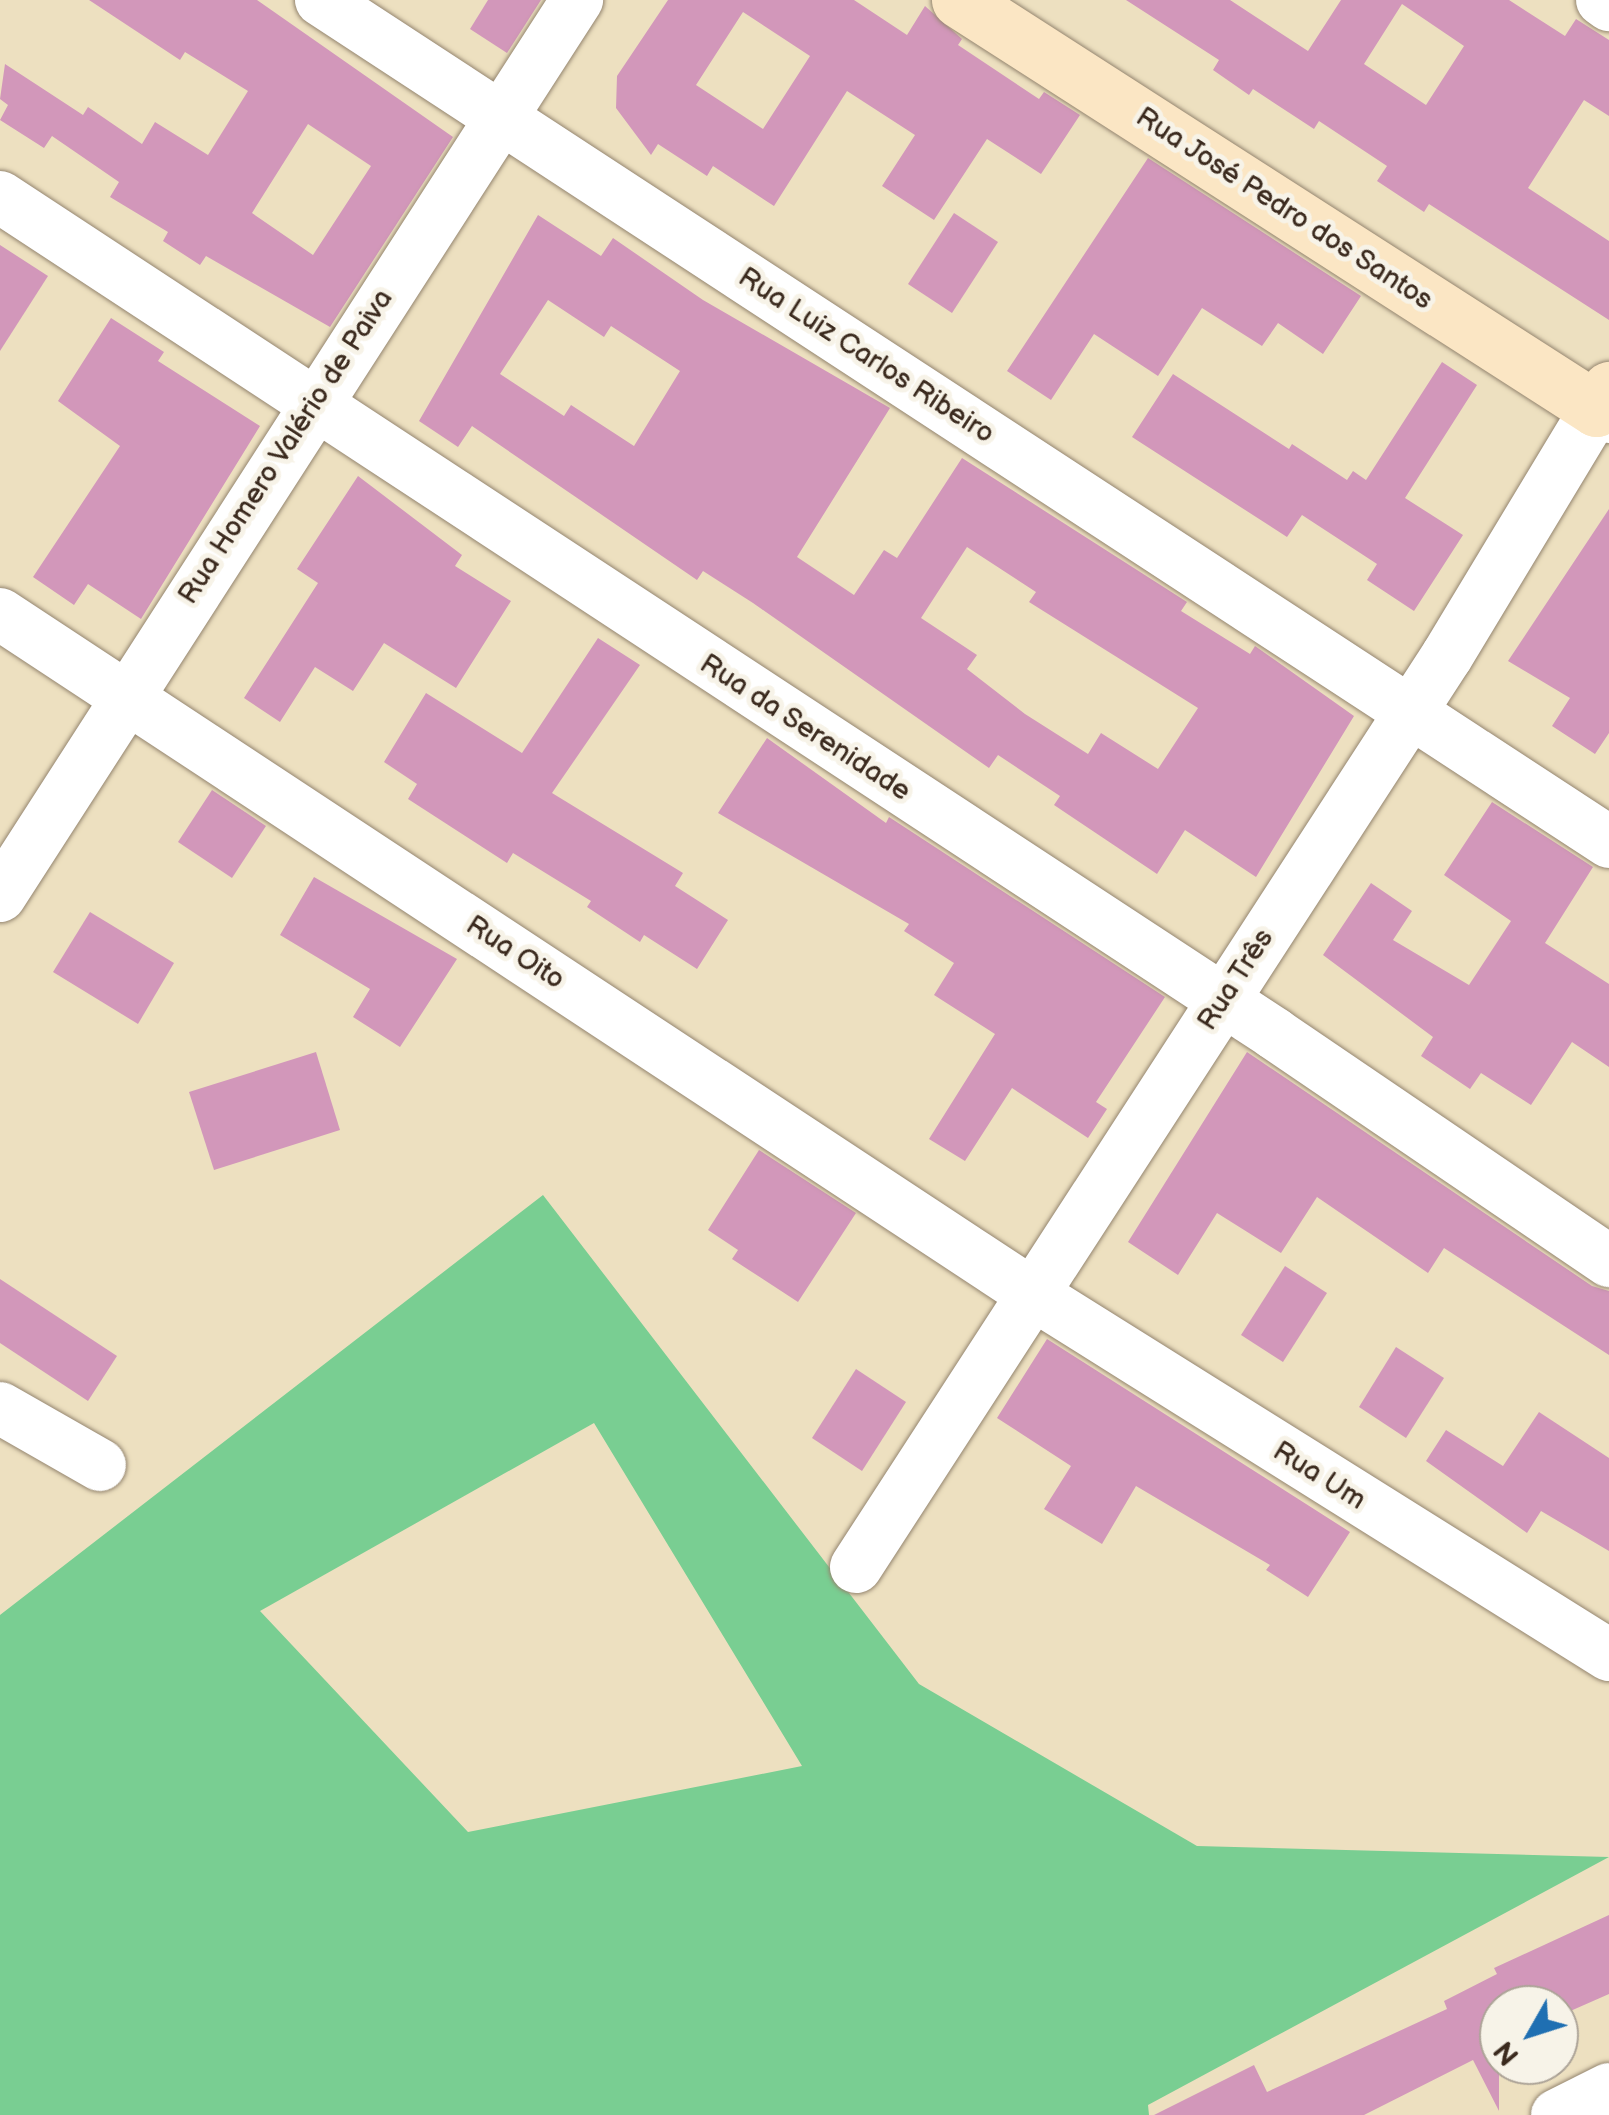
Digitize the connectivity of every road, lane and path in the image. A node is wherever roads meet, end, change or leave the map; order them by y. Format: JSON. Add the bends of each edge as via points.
{"nodes":[{"id":1,"x":321,"y":0,"type":"edge"},
{"id":2,"x":577,"y":0,"type":"edge"},
{"id":3,"x":959,"y":0,"type":"edge"},
{"id":4,"x":1602,"y":0,"type":"edge"},
{"id":5,"x":1609,"y":5,"type":"edge"},
{"id":6,"x":501,"y":118,"type":"junction"},
{"id":7,"x":0,"y":196,"type":"edge"},
{"id":8,"x":311,"y":405,"type":"junction"},
{"id":9,"x":1605,"y":405,"type":"edge"},
{"id":10,"x":0,"y":614,"type":"edge"},
{"id":11,"x":125,"y":696,"type":"junction"},
{"id":12,"x":1411,"y":712,"type":"junction"},
{"id":13,"x":1609,"y":842,"type":"edge"},
{"id":14,"x":0,"y":896,"type":"edge"},
{"id":15,"x":1222,"y":1000,"type":"junction"},
{"id":16,"x":1609,"y":1261,"type":"edge"},
{"id":17,"x":1031,"y":1292,"type":"junction"},
{"id":18,"x":0,"y":1408,"type":"edge"},
{"id":19,"x":100,"y":1465,"type":"dead end"},
{"id":20,"x":856,"y":1567,"type":"dead end"},
{"id":21,"x":1609,"y":1655,"type":"edge"},
{"id":22,"x":1609,"y":2088,"type":"edge"},
{"id":23,"x":1556,"y":2115,"type":"edge"}],
"edges":[{"from":1,"to":6,"type":"street","name":"Rua Luiz Carlos Ribeiro"},
{"from":2,"to":6,"type":"street","name":"Rua Homero Valério de Paiva"},
{"from":3,"to":9,"type":"street","name":"Rua José Pedro dos Santos"},
{"from":4,"to":5,"type":"street"},
{"from":6,"to":8,"type":"street","name":"Rua Homero Valério de Paiva"},
{"from":6,"to":12,"type":"street","name":"Rua Luiz Carlos Ribeiro"},
{"from":7,"to":8,"type":"street","name":"Rua da Serenidade"},
{"from":8,"to":11,"type":"street","name":"Rua Homero Valério de Paiva"},
{"from":8,"to":15,"type":"street","name":"Rua da Serenidade"},
{"from":9,"to":12,"type":"street","name":"Rua Três"},
{"from":10,"to":11,"type":"street","name":"Rua Oito"},
{"from":11,"to":14,"type":"street","name":"Rua Homero Valério de Paiva"},
{"from":11,"to":17,"type":"street","name":"Rua Oito"},
{"from":12,"to":13,"type":"street","name":"Rua Luiz Carlos Ribeiro"},
{"from":12,"to":15,"type":"street","name":"Rua Três"},
{"from":15,"to":16,"type":"street","name":"Rua da Serenidade"},
{"from":15,"to":17,"type":"street","name":"Rua Três"},
{"from":17,"to":20,"type":"street","name":"Rua Três"},
{"from":17,"to":21,"type":"street","name":"Rua Um"},
{"from":18,"to":19,"type":"street"},
{"from":22,"to":23,"type":"street"}]}
